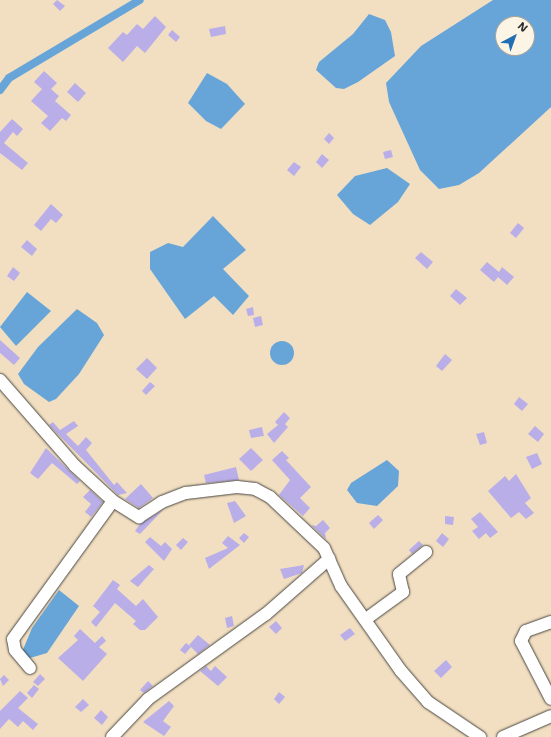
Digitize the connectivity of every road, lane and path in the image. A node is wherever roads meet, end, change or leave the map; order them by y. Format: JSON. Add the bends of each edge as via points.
{"nodes":[{"id":1,"x":0,"y":380,"type":"edge"},
{"id":2,"x":113,"y":501,"type":"junction"},
{"id":3,"x":426,"y":552,"type":"dead end"},
{"id":4,"x":329,"y":559,"type":"junction"},
{"id":5,"x":366,"y":619,"type":"junction"},
{"id":6,"x":551,"y":622,"type":"edge"},
{"id":7,"x":30,"y":668,"type":"dead end"},
{"id":8,"x":551,"y":699,"type":"edge"},
{"id":9,"x":551,"y":716,"type":"edge"},
{"id":10,"x":112,"y":737,"type":"edge"},
{"id":11,"x":480,"y":737,"type":"edge"},
{"id":12,"x":503,"y":737,"type":"edge"}],
"edges":[{"from":1,"to":2,"type":"street","via":[[59,449]]},
{"from":2,"to":4,"type":"street","via":[[141,517],[162,502],[186,493],[237,487],[255,489],[291,515],[324,548]]},
{"from":2,"to":7,"type":"street","via":[[14,639],[15,650]]},
{"from":3,"to":5,"type":"street","via":[[399,574],[403,592]]},
{"from":4,"to":5,"type":"street","via":[[341,586]]},
{"from":4,"to":10,"type":"street","via":[[266,614],[148,700]]},
{"from":5,"to":11,"type":"street","via":[[401,671],[428,702]]},
{"from":6,"to":8,"type":"street","via":[[526,631],[521,641]]},
{"from":9,"to":12,"type":"street"}]}
